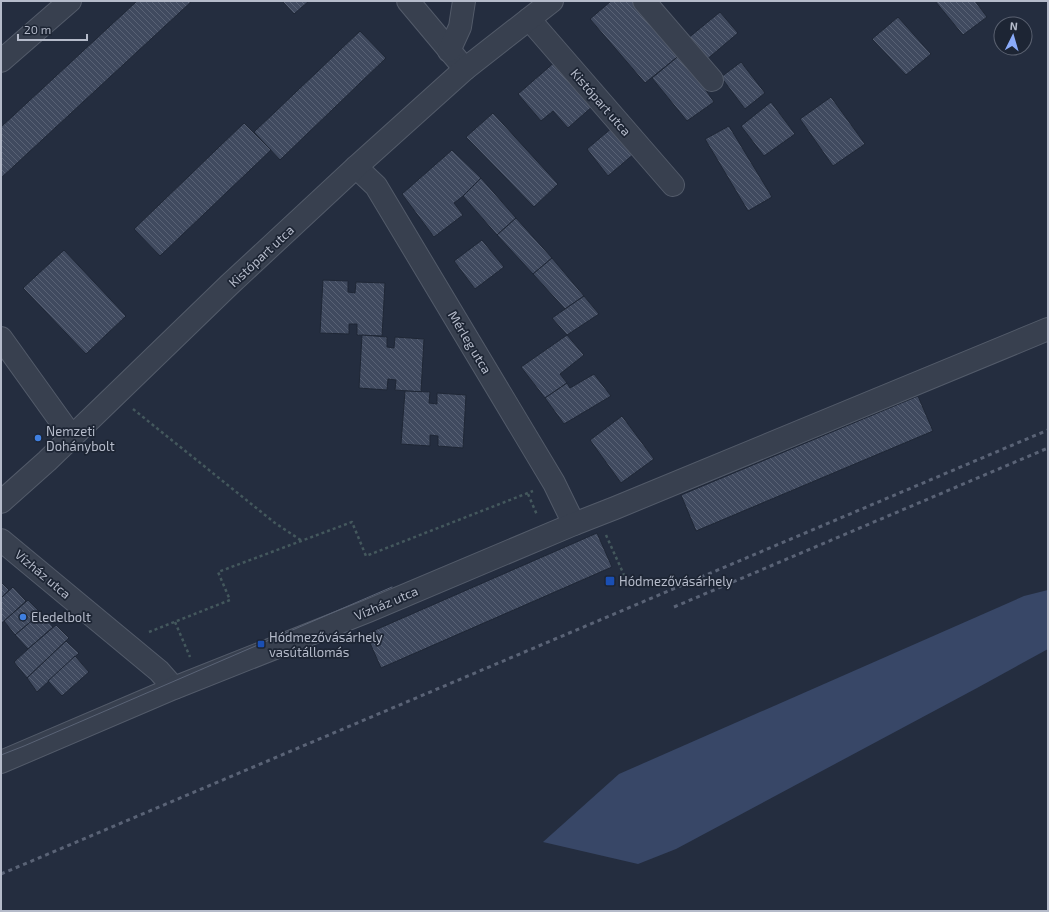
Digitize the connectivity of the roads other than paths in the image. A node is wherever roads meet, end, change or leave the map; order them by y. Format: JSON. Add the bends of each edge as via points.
{"nodes":[{"id":1,"x":70,"y":1,"type":"edge"},
{"id":2,"x":408,"y":1,"type":"edge"},
{"id":3,"x":464,"y":1,"type":"edge"},
{"id":4,"x":552,"y":1,"type":"edge"},
{"id":5,"x":644,"y":1,"type":"edge"},
{"id":6,"x":529,"y":19,"type":"junction"},
{"id":7,"x":449,"y":51,"type":"junction"},
{"id":8,"x":1,"y":61,"type":"edge"},
{"id":9,"x":465,"y":69,"type":"junction"},
{"id":10,"x":712,"y":80,"type":"dead end"},
{"id":11,"x":356,"y":167,"type":"junction"},
{"id":12,"x":673,"y":185,"type":"dead end"},
{"id":13,"x":1048,"y":329,"type":"edge"},
{"id":14,"x":1,"y":338,"type":"edge"},
{"id":15,"x":72,"y":437,"type":"junction"},
{"id":16,"x":1,"y":502,"type":"edge"},
{"id":17,"x":574,"y":524,"type":"junction"},
{"id":18,"x":1,"y":540,"type":"edge"},
{"id":19,"x":174,"y":688,"type":"junction"},
{"id":20,"x":1,"y":762,"type":"edge"}],
"edges":[{"from":1,"to":8,"type":"street"},
{"from":2,"to":7,"type":"street"},
{"from":3,"to":7,"type":"street","via":[[460,27]]},
{"from":4,"to":6,"type":"street","name":"Kistópart utca"},
{"from":5,"to":10,"type":"street"},
{"from":6,"to":9,"type":"street","name":"Kistópart utca"},
{"from":6,"to":12,"type":"street","name":"Kistópart utca"},
{"from":7,"to":9,"type":"street"},
{"from":9,"to":11,"type":"street","name":"Kistópart utca"},
{"from":11,"to":15,"type":"street","name":"Kistópart utca"},
{"from":11,"to":17,"type":"street","name":"Mérleg utca","via":[[376,186],[554,483]]},
{"from":13,"to":17,"type":"street","name":"Vízház utca"},
{"from":14,"to":15,"type":"street"},
{"from":15,"to":16,"type":"street","name":"Kistópart utca"},
{"from":17,"to":19,"type":"street","name":"Vízház utca","via":[[368,611]]},
{"from":18,"to":19,"type":"street","name":"Vízház utca","via":[[158,671]]},
{"from":19,"to":20,"type":"street","name":"Vízház utca"}]}
